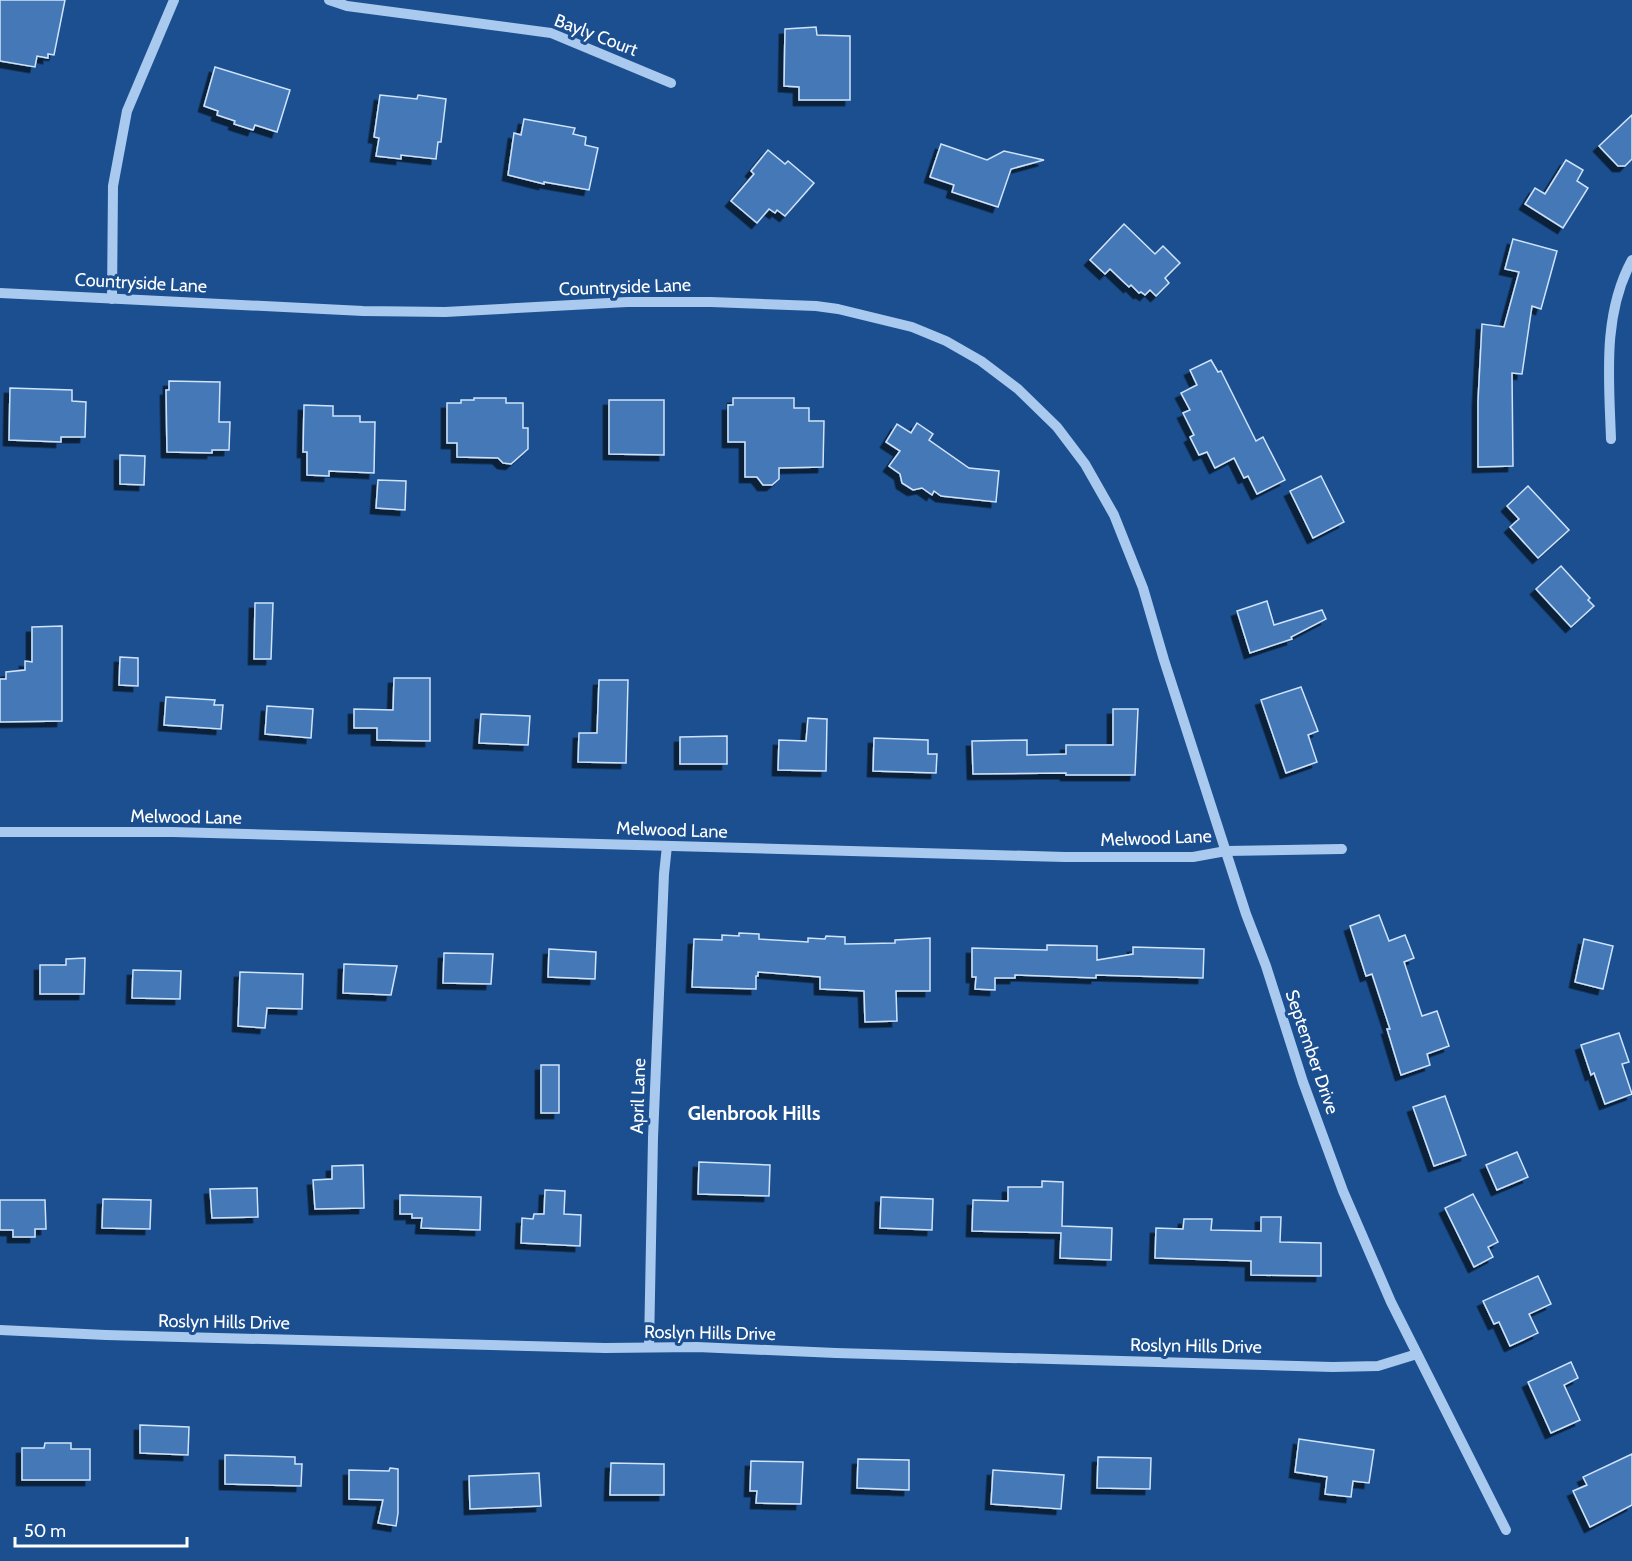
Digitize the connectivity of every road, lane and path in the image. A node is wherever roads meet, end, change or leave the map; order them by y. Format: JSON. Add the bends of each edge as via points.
{"nodes":[{"id":1,"x":174,"y":0,"type":"edge"},
{"id":2,"x":329,"y":0,"type":"edge"},
{"id":3,"x":671,"y":83,"type":"dead end"},
{"id":4,"x":1632,"y":260,"type":"edge"},
{"id":5,"x":0,"y":293,"type":"edge"},
{"id":6,"x":112,"y":298,"type":"junction"},
{"id":7,"x":1611,"y":440,"type":"dead end"},
{"id":8,"x":1135,"y":566,"type":"joint"},
{"id":9,"x":0,"y":832,"type":"edge"},
{"id":10,"x":667,"y":846,"type":"junction"},
{"id":11,"x":1342,"y":849,"type":"dead end"},
{"id":12,"x":1226,"y":850,"type":"junction"},
{"id":13,"x":0,"y":1330,"type":"edge"},
{"id":14,"x":649,"y":1347,"type":"junction"},
{"id":15,"x":1417,"y":1354,"type":"junction"},
{"id":16,"x":1506,"y":1530,"type":"dead end"}],
"edges":[{"from":1,"to":6,"type":"street","via":[[127,111],[113,186]]},
{"from":2,"to":3,"type":"street","name":"Bayly Court","via":[[347,6],[551,33]]},
{"from":4,"to":7,"type":"street","via":[[1610,328]]},
{"from":5,"to":6,"type":"street","name":"Countryside Lane"},
{"from":6,"to":8,"type":"street","name":"Countryside Lane","via":[[445,312],[627,302],[711,302],[816,306],[892,321],[946,341],[981,361],[1018,388],[1057,427],[1099,487]]},
{"from":8,"to":12,"type":"street","name":"September Drive"},
{"from":9,"to":10,"type":"street","name":"Melwood Lane","via":[[173,832]]},
{"from":10,"to":12,"type":"street","name":"Melwood Lane","via":[[1065,857],[1193,856]]},
{"from":10,"to":14,"type":"street","name":"April Lane","via":[[653,1138]]},
{"from":11,"to":12,"type":"street","name":"Melwood Lane"},
{"from":12,"to":15,"type":"street","name":"September Drive","via":[[1343,1191]]},
{"from":13,"to":14,"type":"street","name":"Roslyn Hills Drive"},
{"from":14,"to":15,"type":"street","name":"Roslyn Hills Drive","via":[[1333,1367],[1378,1366]]},
{"from":15,"to":16,"type":"street","name":"September Drive"}]}
